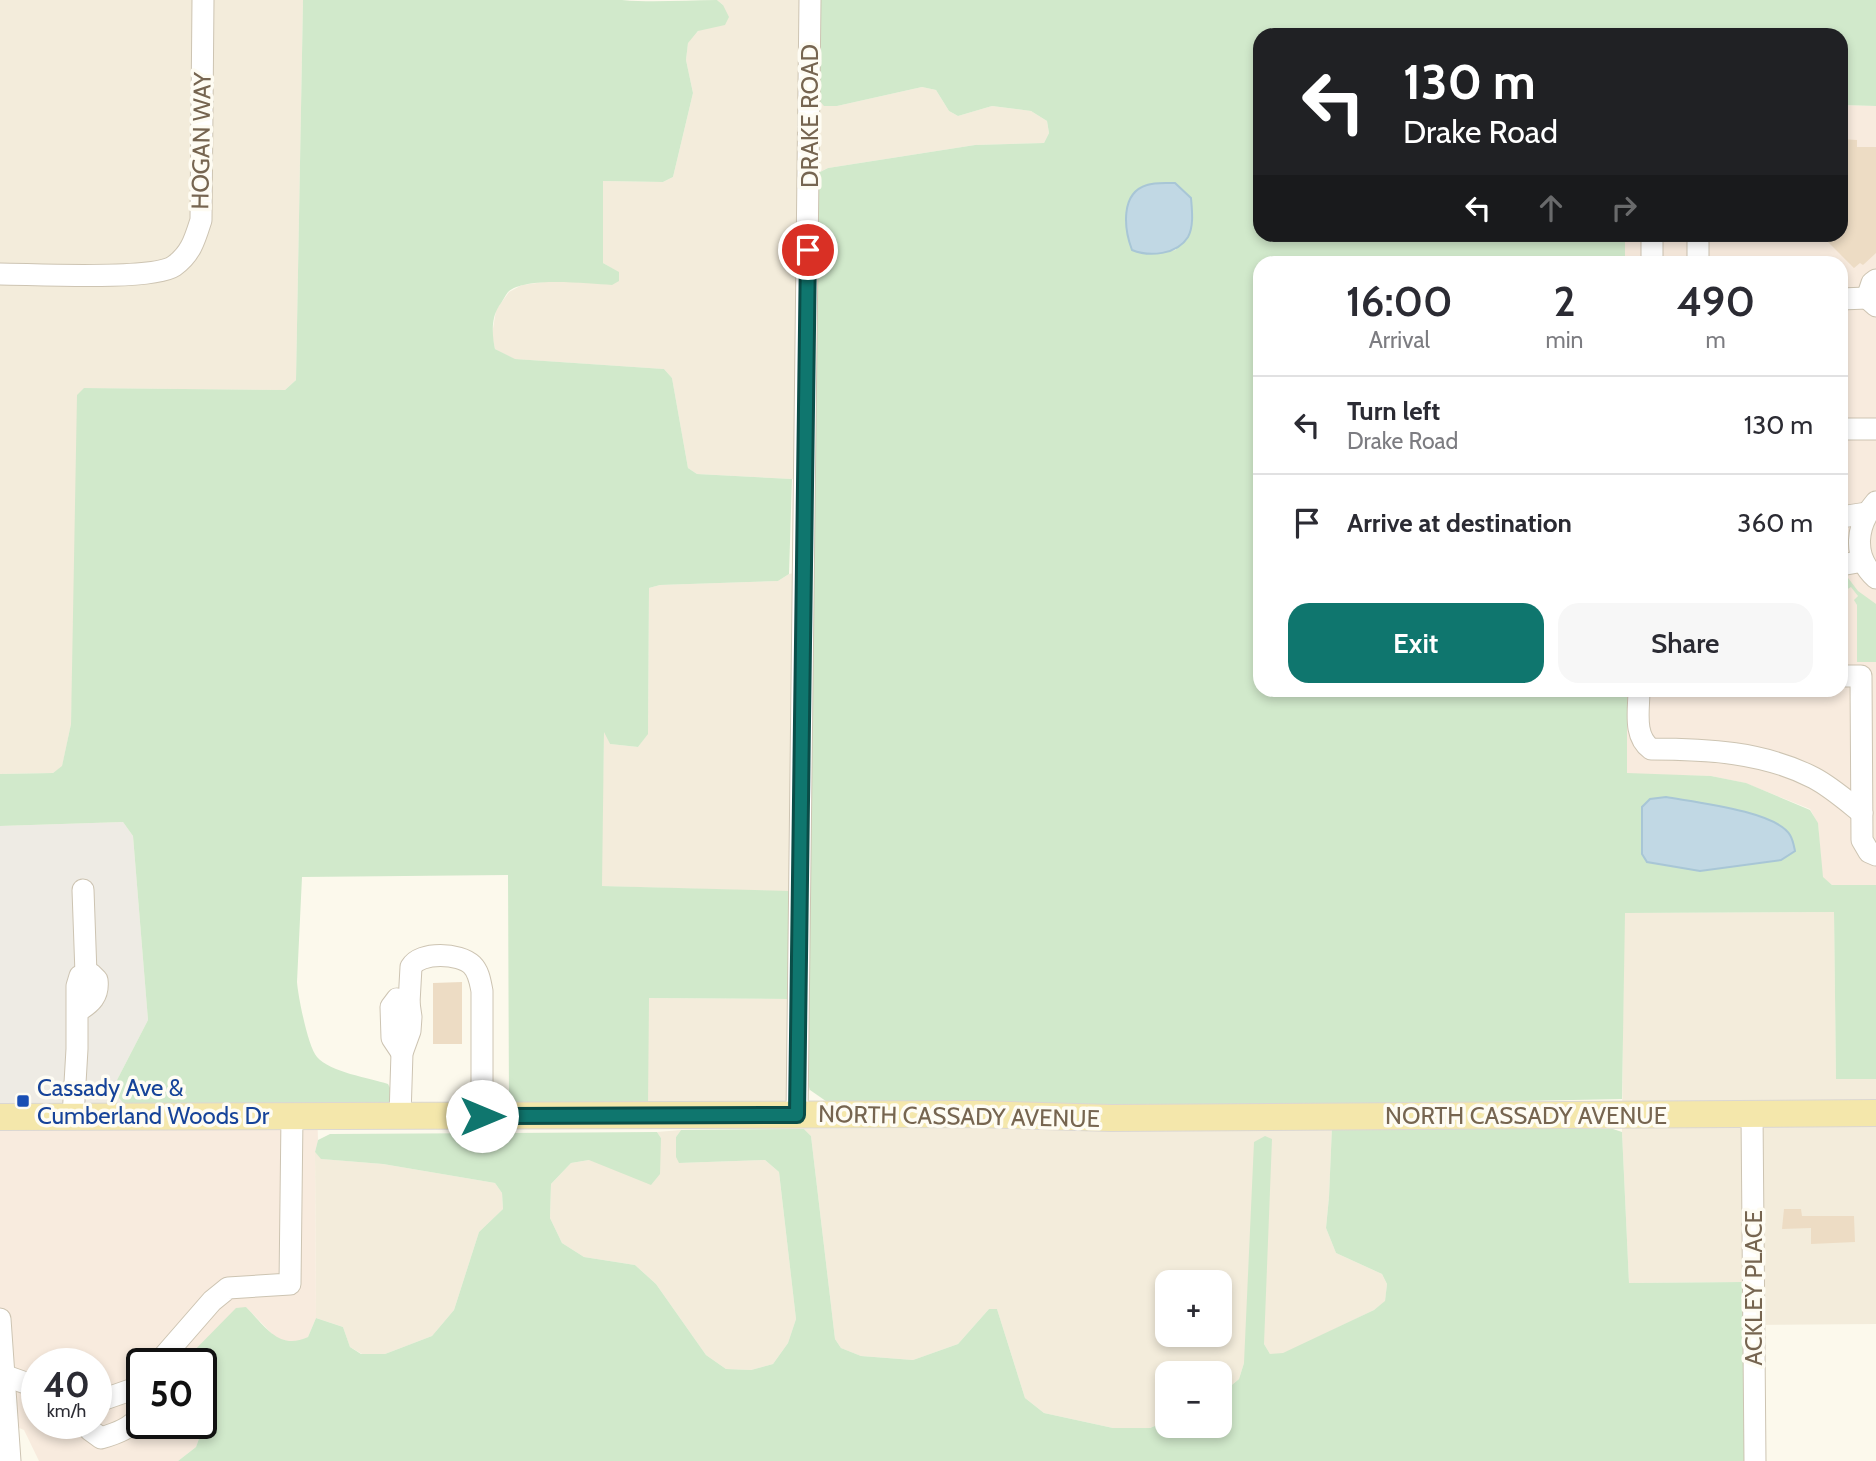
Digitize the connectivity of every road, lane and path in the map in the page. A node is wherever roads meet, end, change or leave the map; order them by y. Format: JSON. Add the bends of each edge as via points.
{"nodes":[{"id":1,"x":203,"y":0,"type":"edge"},
{"id":2,"x":810,"y":0,"type":"edge"},
{"id":3,"x":0,"y":274,"type":"edge"},
{"id":4,"x":1873,"y":295,"type":"edge"},
{"id":5,"x":1848,"y":298,"type":"edge"},
{"id":6,"x":1848,"y":429,"type":"edge"},
{"id":7,"x":1876,"y":429,"type":"edge"},
{"id":8,"x":1871,"y":508,"type":"edge"},
{"id":9,"x":1848,"y":515,"type":"edge"},
{"id":10,"x":1848,"y":566,"type":"edge"},
{"id":11,"x":1870,"y":569,"type":"edge"},
{"id":12,"x":1848,"y":676,"type":"edge"},
{"id":13,"x":1639,"y":697,"type":"edge"},
{"id":14,"x":1862,"y":813,"type":"junction"},
{"id":15,"x":1876,"y":855,"type":"edge"},
{"id":16,"x":83,"y":890,"type":"dead end"},
{"id":17,"x":1876,"y":1113,"type":"edge"},
{"id":18,"x":1752,"y":1114,"type":"junction"},
{"id":19,"x":797,"y":1115,"type":"junction"},
{"id":20,"x":292,"y":1116,"type":"junction"},
{"id":21,"x":400,"y":1116,"type":"junction"},
{"id":22,"x":482,"y":1116,"type":"junction"},
{"id":23,"x":0,"y":1117,"type":"edge"},
{"id":24,"x":73,"y":1117,"type":"junction"},
{"id":25,"x":0,"y":1319,"type":"edge"},
{"id":26,"x":171,"y":1348,"type":"edge"},
{"id":27,"x":3,"y":1375,"type":"junction"},
{"id":28,"x":21,"y":1381,"type":"edge"},
{"id":29,"x":10,"y":1461,"type":"edge"},
{"id":30,"x":1755,"y":1461,"type":"edge"}],
"edges":[{"from":1,"to":3,"type":"street","name":"HOGAN WAY","via":[[201,220],[193,247],[172,267],[145,275]]},
{"from":2,"to":19,"type":"street","name":"DRAKE ROAD"},
{"from":4,"to":5,"type":"street"},
{"from":6,"to":7,"type":"street"},
{"from":8,"to":9,"type":"street"},
{"from":8,"to":11,"type":"street","via":[[1860,528],[1859,545]]},
{"from":10,"to":11,"type":"street"},
{"from":12,"to":14,"type":"street","via":[[1861,676]]},
{"from":13,"to":14,"type":"street","via":[[1639,734],[1651,749],[1727,751],[1771,762],[1814,778]]},
{"from":14,"to":15,"type":"street","via":[[1862,840]]},
{"from":16,"to":24,"type":"street","via":[[86,974],[78,979]]},
{"from":17,"to":18,"type":"main road","name":"NORTH CASSADY AVENUE"},
{"from":18,"to":19,"type":"main road","name":"NORTH CASSADY AVENUE"},
{"from":18,"to":30,"type":"street","name":"ACKLEY PLACE"},
{"from":19,"to":22,"type":"main road","name":"NORTH CASSADY AVENUE"},
{"from":20,"to":21,"type":"main road","name":"NORTH CASSADY AVENUE"},
{"from":20,"to":24,"type":"main road","name":"NORTH CASSADY AVENUE"},
{"from":20,"to":26,"type":"street","via":[[290,1284],[228,1288]]},
{"from":21,"to":22,"type":"main road","name":"NORTH CASSADY AVENUE"},
{"from":21,"to":22,"type":"street","via":[[402,1053],[410,1031],[411,967],[425,957],[459,958],[478,973]]},
{"from":23,"to":24,"type":"main road","name":"NORTH CASSADY AVENUE"},
{"from":25,"to":27,"type":"street"},
{"from":27,"to":28,"type":"street"},
{"from":27,"to":29,"type":"street"}]}
